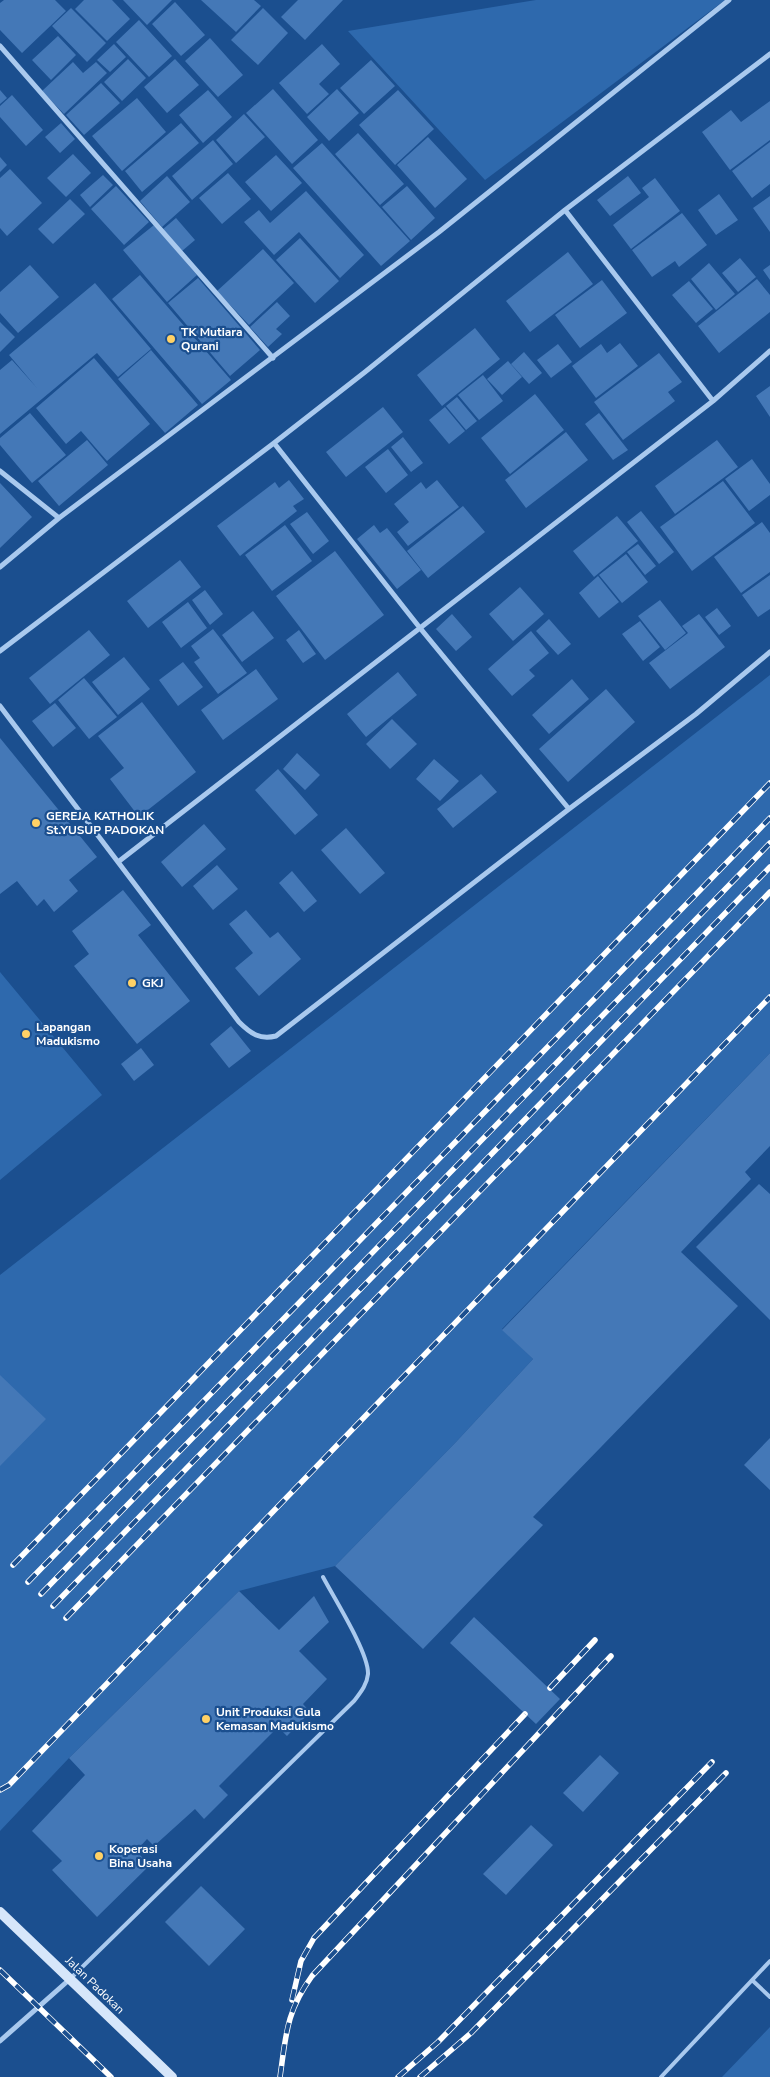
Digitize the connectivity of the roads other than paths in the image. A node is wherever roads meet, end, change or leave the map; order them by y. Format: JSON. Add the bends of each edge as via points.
{"nodes":[{"id":1,"x":729,"y":0,"type":"edge"},
{"id":2,"x":0,"y":46,"type":"edge"},
{"id":3,"x":770,"y":54,"type":"edge"},
{"id":4,"x":565,"y":210,"type":"junction"},
{"id":5,"x":770,"y":351,"type":"edge"},
{"id":6,"x":273,"y":358,"type":"junction"},
{"id":7,"x":713,"y":401,"type":"junction"},
{"id":8,"x":274,"y":443,"type":"junction"},
{"id":9,"x":0,"y":471,"type":"edge"},
{"id":10,"x":59,"y":518,"type":"junction"},
{"id":11,"x":0,"y":567,"type":"edge"},
{"id":12,"x":420,"y":628,"type":"junction"},
{"id":13,"x":0,"y":651,"type":"edge"},
{"id":14,"x":770,"y":652,"type":"edge"},
{"id":15,"x":0,"y":706,"type":"edge"},
{"id":16,"x":569,"y":809,"type":"junction"},
{"id":17,"x":118,"y":862,"type":"junction"},
{"id":18,"x":323,"y":1577,"type":"dead end"},
{"id":19,"x":0,"y":1912,"type":"edge"},
{"id":20,"x":770,"y":1960,"type":"edge"},
{"id":21,"x":70,"y":1979,"type":"junction"},
{"id":22,"x":752,"y":1980,"type":"junction"},
{"id":23,"x":770,"y":1997,"type":"edge"},
{"id":24,"x":0,"y":2042,"type":"edge"},
{"id":25,"x":172,"y":2077,"type":"edge"},
{"id":26,"x":661,"y":2077,"type":"edge"}],
"edges":[{"from":1,"to":6,"type":"street","via":[[439,232]]},
{"from":2,"to":6,"type":"street"},
{"from":3,"to":4,"type":"street"},
{"from":4,"to":7,"type":"street"},
{"from":4,"to":8,"type":"street"},
{"from":5,"to":7,"type":"street"},
{"from":6,"to":10,"type":"street"},
{"from":7,"to":12,"type":"street"},
{"from":8,"to":12,"type":"street"},
{"from":8,"to":13,"type":"street"},
{"from":9,"to":10,"type":"street"},
{"from":10,"to":11,"type":"street"},
{"from":12,"to":16,"type":"street"},
{"from":12,"to":17,"type":"street"},
{"from":14,"to":16,"type":"street","via":[[696,714]]},
{"from":15,"to":17,"type":"street"},
{"from":16,"to":17,"type":"street","via":[[276,1036],[268,1038],[256,1036],[239,1022]]},
{"from":18,"to":21,"type":"lane","via":[[366,1658],[368,1674],[364,1688]]},
{"from":19,"to":21,"type":"street","name":"Jalan Padokan"},
{"from":20,"to":22,"type":"lane"},
{"from":21,"to":24,"type":"street"},
{"from":21,"to":25,"type":"street","name":"Jalan Padokan"},
{"from":22,"to":23,"type":"lane"},
{"from":22,"to":26,"type":"lane"}]}
